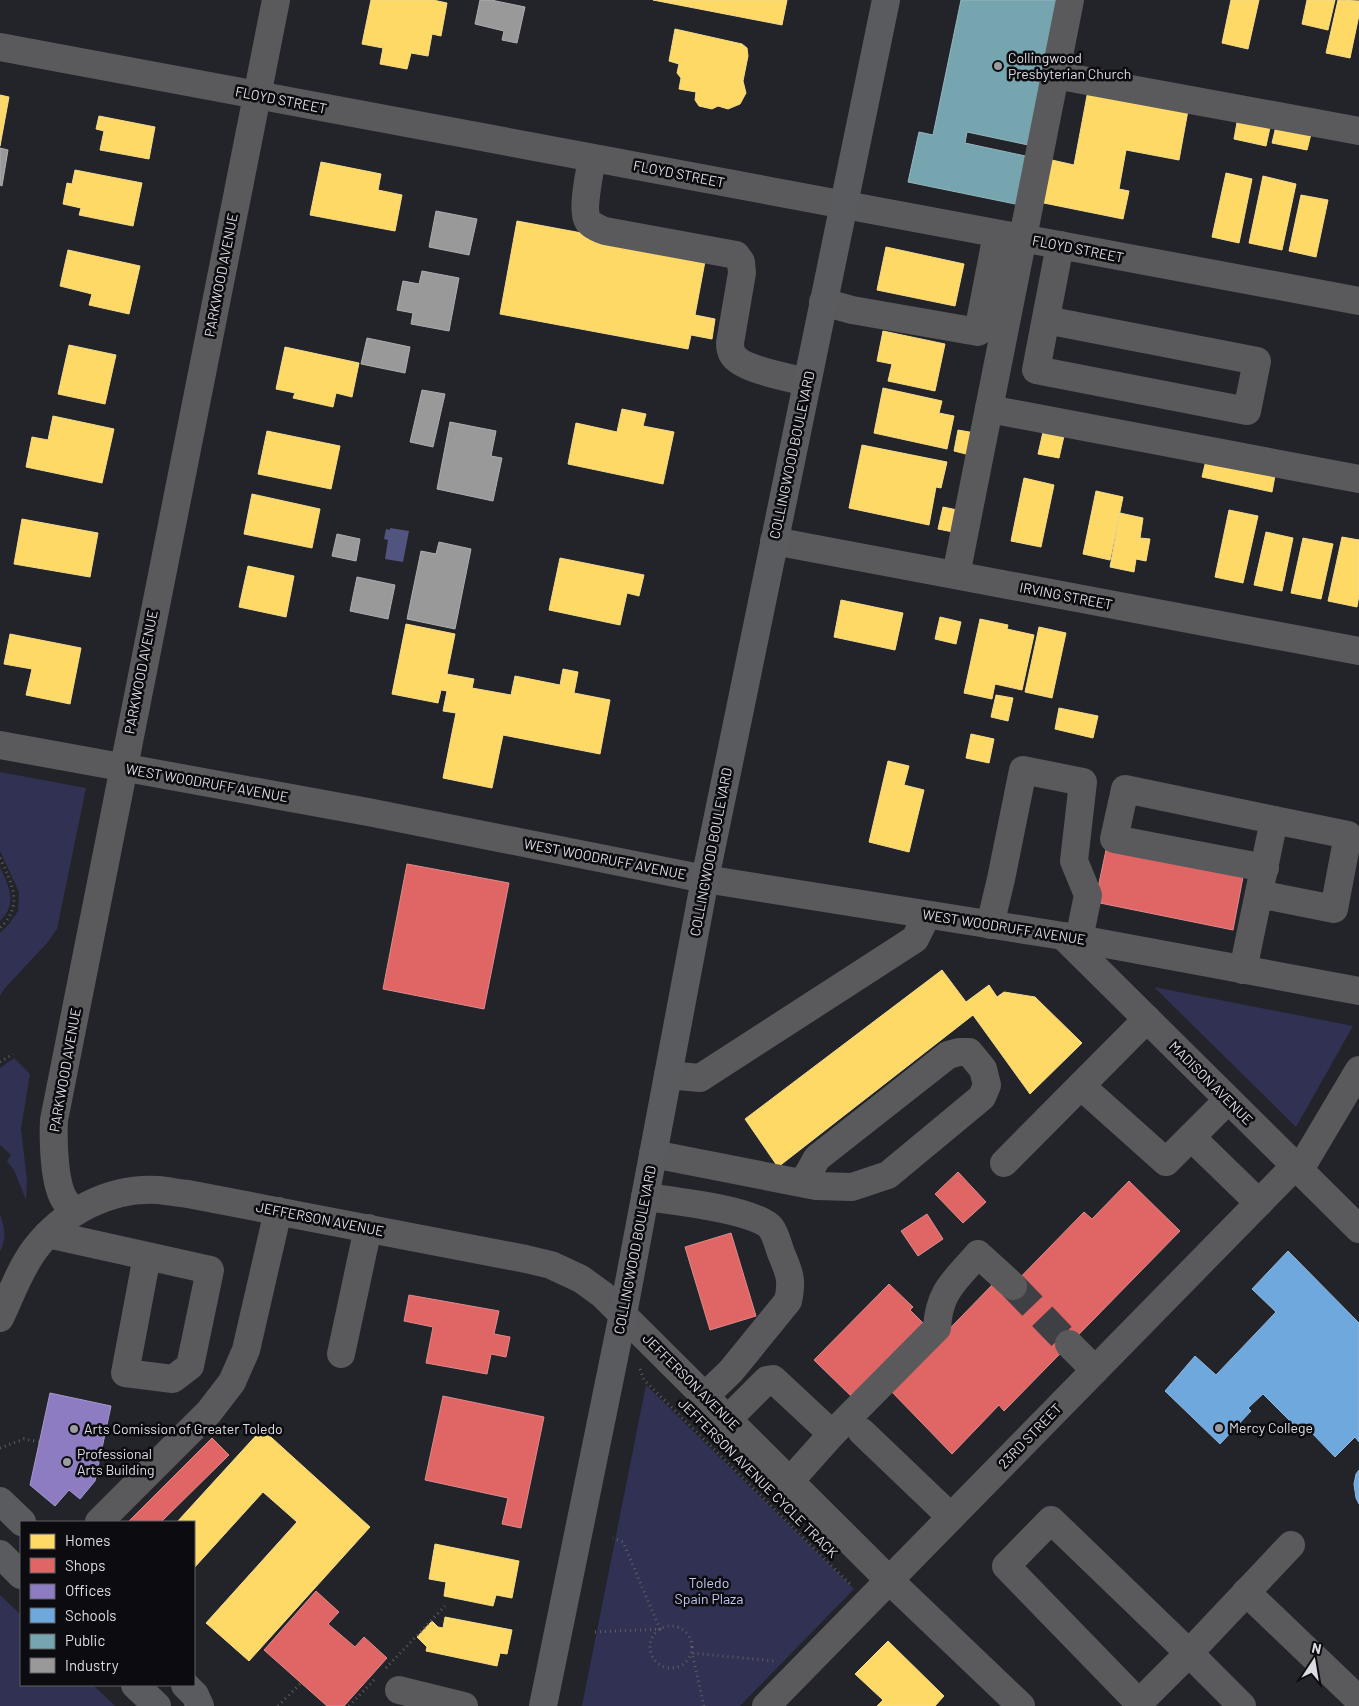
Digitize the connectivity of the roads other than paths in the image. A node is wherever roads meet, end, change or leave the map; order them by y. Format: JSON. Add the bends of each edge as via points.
{"nodes":[{"id":1,"x":276,"y":0,"type":"edge"},
{"id":2,"x":886,"y":0,"type":"edge"},
{"id":3,"x":1070,"y":0,"type":"edge"},
{"id":4,"x":0,"y":47,"type":"edge"},
{"id":5,"x":1055,"y":74,"type":"junction"},
{"id":6,"x":256,"y":95,"type":"junction"},
{"id":7,"x":1359,"y":131,"type":"edge"},
{"id":8,"x":592,"y":158,"type":"junction"},
{"id":9,"x":843,"y":205,"type":"junction"},
{"id":10,"x":1010,"y":236,"type":"junction"},
{"id":11,"x":1060,"y":245,"type":"junction"},
{"id":12,"x":823,"y":302,"type":"junction"},
{"id":13,"x":1359,"y":302,"type":"edge"},
{"id":14,"x":1046,"y":320,"type":"junction"},
{"id":15,"x":991,"y":335,"type":"junction"},
{"id":16,"x":807,"y":382,"type":"junction"},
{"id":17,"x":989,"y":408,"type":"junction"},
{"id":18,"x":1359,"y":479,"type":"edge"},
{"id":19,"x":774,"y":541,"type":"junction"},
{"id":20,"x":956,"y":576,"type":"junction"},
{"id":21,"x":1359,"y":651,"type":"edge"},
{"id":22,"x":0,"y":745,"type":"edge"},
{"id":23,"x":123,"y":768,"type":"junction"},
{"id":24,"x":1274,"y":820,"type":"junction"},
{"id":25,"x":1265,"y":868,"type":"junction"},
{"id":26,"x":705,"y":879,"type":"junction"},
{"id":27,"x":1259,"y":894,"type":"junction"},
{"id":28,"x":927,"y":915,"type":"junction"},
{"id":29,"x":990,"y":925,"type":"junction"},
{"id":30,"x":1071,"y":938,"type":"junction"},
{"id":31,"x":1243,"y":970,"type":"junction"},
{"id":32,"x":1359,"y":991,"type":"edge"},
{"id":33,"x":1147,"y":1019,"type":"junction"},
{"id":34,"x":1359,"y":1070,"type":"edge"},
{"id":35,"x":668,"y":1074,"type":"junction"},
{"id":36,"x":1080,"y":1086,"type":"junction"},
{"id":37,"x":1228,"y":1100,"type":"junction"},
{"id":38,"x":1191,"y":1137,"type":"junction"},
{"id":39,"x":653,"y":1154,"type":"junction"},
{"id":40,"x":1004,"y":1163,"type":"dead end"},
{"id":41,"x":1297,"y":1169,"type":"junction"},
{"id":42,"x":803,"y":1183,"type":"junction"},
{"id":43,"x":645,"y":1197,"type":"junction"},
{"id":44,"x":1259,"y":1203,"type":"junction"},
{"id":45,"x":278,"y":1211,"type":"junction"},
{"id":46,"x":75,"y":1212,"type":"junction"},
{"id":47,"x":368,"y":1228,"type":"junction"},
{"id":48,"x":1359,"y":1229,"type":"edge"},
{"id":49,"x":48,"y":1234,"type":"junction"},
{"id":50,"x":147,"y":1256,"type":"junction"},
{"id":51,"x":1013,"y":1286,"type":"tunnel mouth"},
{"id":52,"x":623,"y":1314,"type":"junction"},
{"id":53,"x":0,"y":1318,"type":"edge"},
{"id":54,"x":1069,"y":1344,"type":"tunnel mouth"},
{"id":55,"x":341,"y":1354,"type":"dead end"},
{"id":56,"x":1095,"y":1370,"type":"junction"},
{"id":57,"x":705,"y":1396,"type":"junction"},
{"id":58,"x":728,"y":1419,"type":"junction"},
{"id":59,"x":862,"y":1432,"type":"dead end"},
{"id":60,"x":832,"y":1434,"type":"junction"},
{"id":61,"x":790,"y":1481,"type":"junction"},
{"id":62,"x":0,"y":1501,"type":"edge"},
{"id":63,"x":951,"y":1517,"type":"junction"},
{"id":64,"x":21,"y":1521,"type":"edge"},
{"id":65,"x":100,"y":1521,"type":"edge"},
{"id":66,"x":1291,"y":1545,"type":"dead end"},
{"id":67,"x":0,"y":1554,"type":"edge"},
{"id":68,"x":20,"y":1574,"type":"edge"},
{"id":69,"x":889,"y":1580,"type":"junction"},
{"id":70,"x":1246,"y":1592,"type":"junction"},
{"id":71,"x":1188,"y":1652,"type":"junction"},
{"id":72,"x":386,"y":1679,"type":"road end"},
{"id":73,"x":136,"y":1686,"type":"edge"},
{"id":74,"x":186,"y":1686,"type":"edge"},
{"id":75,"x":1359,"y":1701,"type":"edge"},
{"id":76,"x":1140,"y":1704,"type":"edge"},
{"id":77,"x":157,"y":1706,"type":"edge"},
{"id":78,"x":200,"y":1706,"type":"edge"},
{"id":79,"x":464,"y":1706,"type":"edge"},
{"id":80,"x":543,"y":1706,"type":"edge"},
{"id":81,"x":766,"y":1706,"type":"edge"},
{"id":82,"x":1021,"y":1706,"type":"edge"},
{"id":83,"x":1242,"y":1706,"type":"edge"},
{"id":84,"x":1356,"y":1706,"type":"edge"}],
"edges":[{"from":1,"to":6,"type":"street","name":"PARKWOOD AVENUE"},
{"from":2,"to":9,"type":"main road","name":"COLLINGWOOD BOULEVARD"},
{"from":3,"to":5,"type":"street"},
{"from":4,"to":6,"type":"street","name":"FLOYD STREET"},
{"from":5,"to":7,"type":"street"},
{"from":5,"to":10,"type":"street"},
{"from":6,"to":8,"type":"street","name":"FLOYD STREET"},
{"from":6,"to":23,"type":"street","name":"PARKWOOD AVENUE"},
{"from":8,"to":9,"type":"street","name":"FLOYD STREET"},
{"from":8,"to":16,"type":"street","via":[[587,220],[605,231],[736,255],[742,272],[730,343],[732,354],[740,363]]},
{"from":9,"to":10,"type":"street","name":"FLOYD STREET"},
{"from":9,"to":12,"type":"main road","name":"COLLINGWOOD BOULEVARD"},
{"from":10,"to":11,"type":"street","name":"FLOYD STREET"},
{"from":10,"to":15,"type":"street"},
{"from":11,"to":13,"type":"street","name":"FLOYD STREET"},
{"from":11,"to":14,"type":"street"},
{"from":12,"to":15,"type":"street"},
{"from":12,"to":16,"type":"main road","name":"COLLINGWOOD BOULEVARD"},
{"from":14,"to":14,"type":"street","via":[[1257,361],[1247,411],[1036,370]]},
{"from":15,"to":17,"type":"street"},
{"from":16,"to":19,"type":"main road","name":"COLLINGWOOD BOULEVARD"},
{"from":17,"to":18,"type":"street"},
{"from":17,"to":20,"type":"street"},
{"from":19,"to":20,"type":"street","name":"IRVING STREET"},
{"from":19,"to":26,"type":"main road","name":"COLLINGWOOD BOULEVARD"},
{"from":20,"to":21,"type":"street","name":"IRVING STREET"},
{"from":22,"to":23,"type":"street","name":"WEST WOODRUFF AVENUE"},
{"from":23,"to":26,"type":"street","name":"WEST WOODRUFF AVENUE","via":[[368,812]]},
{"from":23,"to":46,"type":"street","name":"PARKWOOD AVENUE","via":[[54,1120],[55,1168],[64,1198]]},
{"from":24,"to":25,"type":"street"},
{"from":24,"to":25,"type":"street","via":[[1125,789],[1114,839]]},
{"from":24,"to":27,"type":"street","via":[[1348,835],[1334,909]]},
{"from":25,"to":27,"type":"street"},
{"from":26,"to":28,"type":"street","name":"WEST WOODRUFF AVENUE"},
{"from":26,"to":35,"type":"main road","name":"COLLINGWOOD BOULEVARD"},
{"from":27,"to":31,"type":"street"},
{"from":28,"to":29,"type":"street","name":"WEST WOODRUFF AVENUE"},
{"from":28,"to":35,"type":"street","via":[[915,939],[700,1078]]},
{"from":29,"to":30,"type":"street","name":"WEST WOODRUFF AVENUE"},
{"from":29,"to":30,"type":"street","via":[[1023,770],[1083,782],[1074,861],[1088,895]]},
{"from":30,"to":31,"type":"street","name":"WEST WOODRUFF AVENUE"},
{"from":30,"to":33,"type":"street","name":"MADISON AVENUE"},
{"from":31,"to":32,"type":"street","name":"WEST WOODRUFF AVENUE"},
{"from":33,"to":36,"type":"street"},
{"from":33,"to":37,"type":"street","name":"MADISON AVENUE"},
{"from":34,"to":41,"type":"street","name":"23RD STREET"},
{"from":35,"to":39,"type":"main road","name":"COLLINGWOOD BOULEVARD"},
{"from":36,"to":38,"type":"street","via":[[1166,1162]]},
{"from":36,"to":40,"type":"street"},
{"from":37,"to":38,"type":"street"},
{"from":37,"to":41,"type":"street","name":"MADISON AVENUE"},
{"from":38,"to":44,"type":"street"},
{"from":39,"to":42,"type":"street"},
{"from":39,"to":43,"type":"main road","name":"COLLINGWOOD BOULEVARD"},
{"from":41,"to":44,"type":"street","name":"23RD STREET"},
{"from":41,"to":48,"type":"street","name":"MADISON AVENUE"},
{"from":42,"to":42,"type":"street","via":[[852,1187],[888,1176],[982,1097],[987,1085],[983,1069],[969,1052],[948,1056],[818,1158]]},
{"from":43,"to":52,"type":"main road","name":"COLLINGWOOD BOULEVARD"},
{"from":43,"to":57,"type":"street","via":[[679,1201],[762,1221],[771,1228],[791,1276],[788,1301],[731,1371]]},
{"from":44,"to":56,"type":"street","name":"23RD STREET"},
{"from":45,"to":46,"type":"street","name":"JEFFERSON AVENUE","via":[[156,1190],[104,1198]]},
{"from":45,"to":47,"type":"street","name":"JEFFERSON AVENUE"},
{"from":45,"to":65,"type":"street","via":[[246,1350],[232,1382],[209,1412]]},
{"from":46,"to":49,"type":"street"},
{"from":47,"to":52,"type":"street","name":"JEFFERSON AVENUE","via":[[550,1265],[581,1279]]},
{"from":47,"to":55,"type":"street"},
{"from":49,"to":50,"type":"street"},
{"from":49,"to":53,"type":"street","via":[[22,1271]]},
{"from":50,"to":50,"type":"street","via":[[210,1270],[190,1366],[173,1378],[125,1373]]},
{"from":51,"to":60,"type":"street","via":[[978,1254],[946,1291],[938,1310],[937,1328]]},
{"from":52,"to":57,"type":"street","name":"JEFFERSON AVENUE"},
{"from":52,"to":80,"type":"main road","name":"COLLINGWOOD BOULEVARD"},
{"from":54,"to":56,"type":"street"},
{"from":56,"to":63,"type":"street","name":"23RD STREET"},
{"from":57,"to":58,"type":"street","name":"JEFFERSON AVENUE"},
{"from":58,"to":60,"type":"street","via":[[766,1380],[773,1379]]},
{"from":58,"to":61,"type":"street","name":"JEFFERSON AVENUE"},
{"from":59,"to":63,"type":"street"},
{"from":60,"to":61,"type":"street"},
{"from":61,"to":69,"type":"street","name":"JEFFERSON AVENUE"},
{"from":62,"to":64,"type":"main road"},
{"from":63,"to":69,"type":"street","name":"23RD STREET"},
{"from":66,"to":70,"type":"street"},
{"from":67,"to":68,"type":"main road"},
{"from":69,"to":81,"type":"street","name":"23RD STREET"},
{"from":69,"to":82,"type":"street","name":"JEFFERSON AVENUE"},
{"from":70,"to":71,"type":"street"},
{"from":70,"to":75,"type":"street"},
{"from":71,"to":76,"type":"street"},
{"from":71,"to":76,"type":"street","via":[[1051,1520],[1006,1566]]},
{"from":71,"to":83,"type":"street"},
{"from":72,"to":79,"type":"street"},
{"from":73,"to":77,"type":"main road"},
{"from":74,"to":78,"type":"main road","via":[[196,1695]]},
{"from":75,"to":84,"type":"street"}]}
